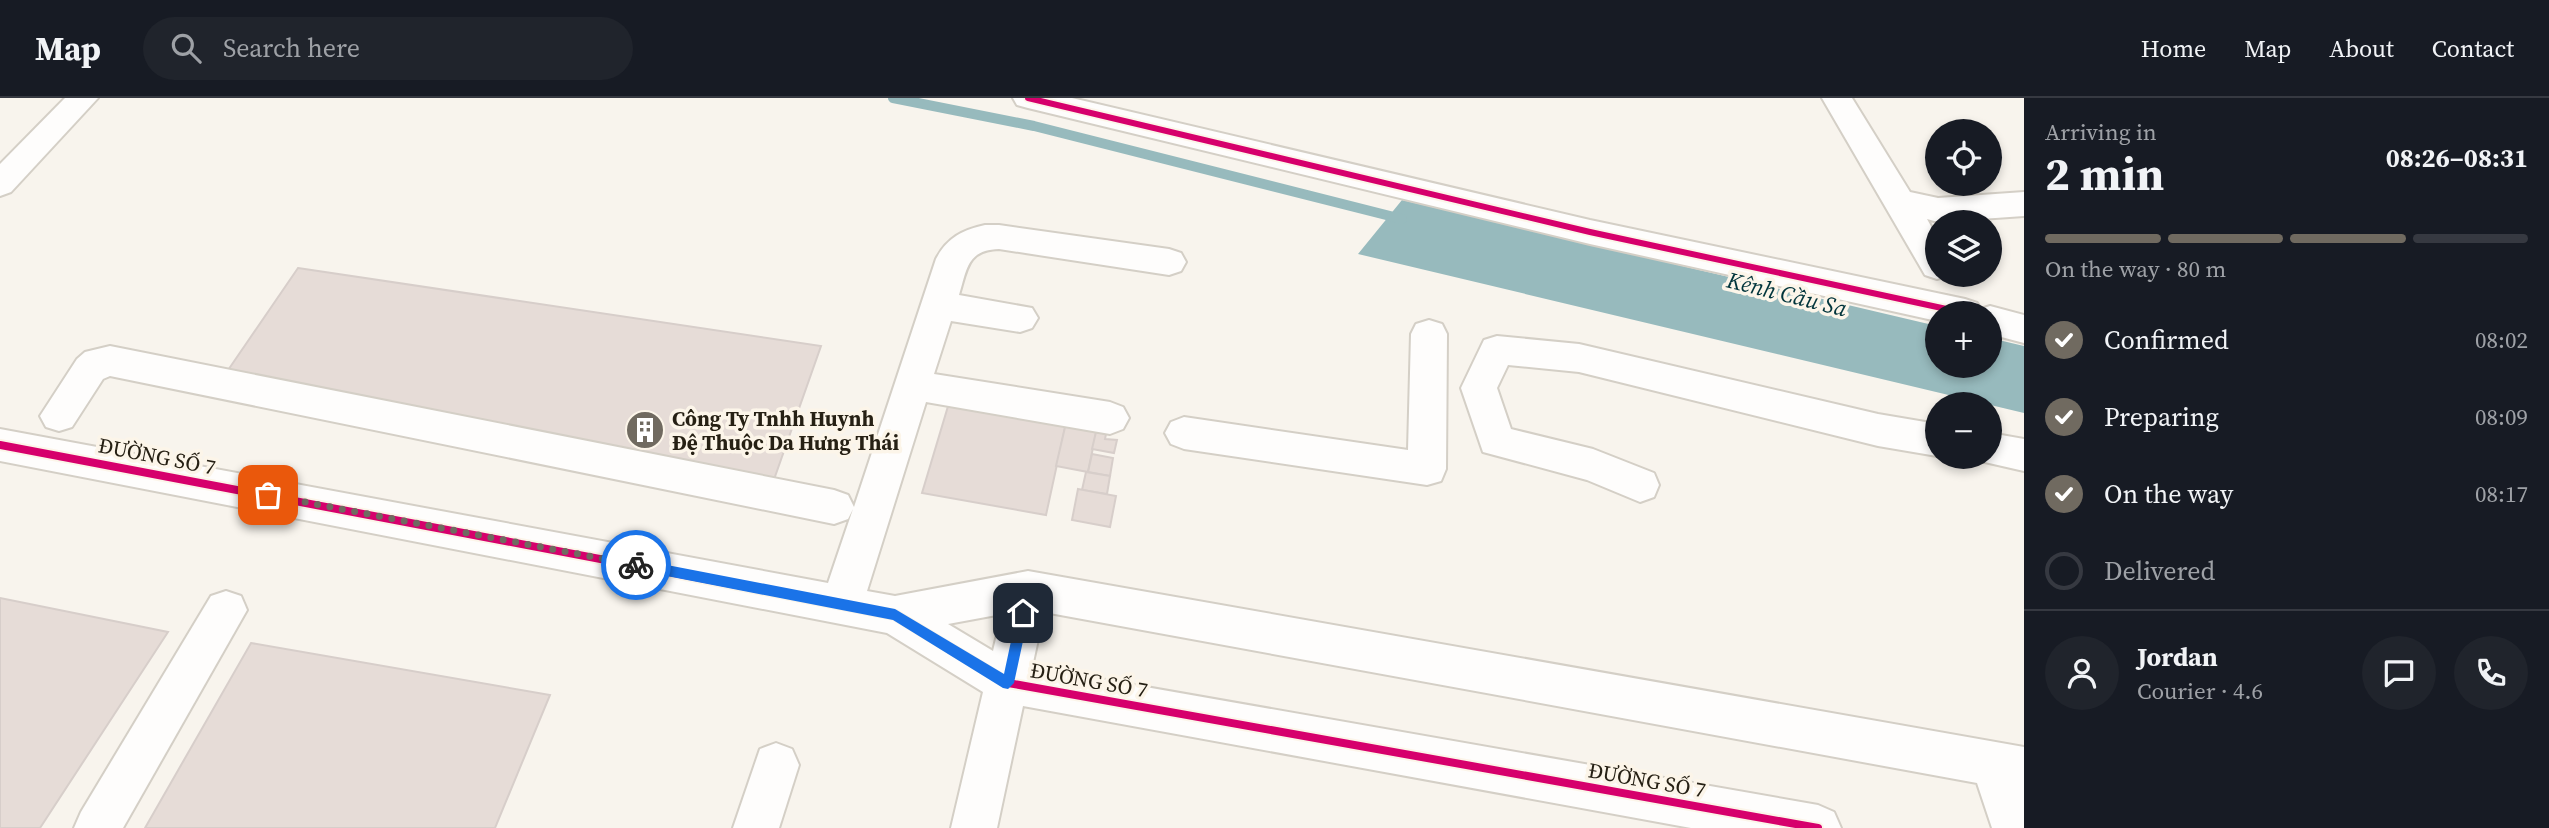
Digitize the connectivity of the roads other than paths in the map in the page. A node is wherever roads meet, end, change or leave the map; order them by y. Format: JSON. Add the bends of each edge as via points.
{"nodes":[{"id":1,"x":83,"y":98,"type":"edge"},
{"id":2,"x":1028,"y":98,"type":"edge"},
{"id":3,"x":1836,"y":98,"type":"edge"},
{"id":4,"x":0,"y":184,"type":"edge"},
{"id":5,"x":1899,"y":201,"type":"junction"},
{"id":6,"x":2024,"y":204,"type":"edge"},
{"id":7,"x":1925,"y":245,"type":"edge"},
{"id":8,"x":1169,"y":262,"type":"dead end"},
{"id":9,"x":1925,"y":304,"type":"edge"},
{"id":10,"x":938,"y":305,"type":"junction"},
{"id":11,"x":1020,"y":317,"type":"dead end"},
{"id":12,"x":2002,"y":323,"type":"edge"},
{"id":13,"x":2024,"y":329,"type":"edge"},
{"id":14,"x":1429,"y":334,"type":"dead end"},
{"id":15,"x":912,"y":385,"type":"junction"},
{"id":16,"x":59,"y":416,"type":"dead end"},
{"id":17,"x":1110,"y":418,"type":"dead end"},
{"id":18,"x":1184,"y":433,"type":"dead end"},
{"id":19,"x":1925,"y":438,"type":"edge"},
{"id":20,"x":0,"y":445,"type":"edge"},
{"id":21,"x":2002,"y":451,"type":"edge"},
{"id":22,"x":2024,"y":455,"type":"edge"},
{"id":23,"x":1640,"y":485,"type":"dead end"},
{"id":24,"x":834,"y":507,"type":"dead end"},
{"id":25,"x":1028,"y":590,"type":"junction"},
{"id":26,"x":842,"y":604,"type":"junction"},
{"id":27,"x":226,"y":610,"type":"dead end"},
{"id":28,"x":895,"y":615,"type":"junction"},
{"id":29,"x":1008,"y":683,"type":"junction"},
{"id":30,"x":776,"y":765,"type":"dead end"},
{"id":31,"x":2009,"y":767,"type":"edge"},
{"id":32,"x":97,"y":828,"type":"edge"},
{"id":33,"x":756,"y":828,"type":"edge"},
{"id":34,"x":974,"y":828,"type":"edge"},
{"id":35,"x":1818,"y":828,"type":"edge"},
{"id":36,"x":2015,"y":828,"type":"edge"}],
"edges":[{"from":1,"to":4,"type":"street"},
{"from":2,"to":9,"type":"street","via":[[1590,232]]},
{"from":3,"to":5,"type":"street"},
{"from":5,"to":6,"type":"street","via":[[1938,210]]},
{"from":5,"to":7,"type":"street"},
{"from":8,"to":10,"type":"street","via":[[985,237],[958,250]]},
{"from":10,"to":11,"type":"street"},
{"from":10,"to":15,"type":"street"},
{"from":12,"to":13,"type":"street"},
{"from":14,"to":18,"type":"street","via":[[1427,469]]},
{"from":15,"to":17,"type":"street"},
{"from":15,"to":26,"type":"street"},
{"from":16,"to":24,"type":"street","via":[[90,369],[98,362],[110,361]]},
{"from":19,"to":23,"type":"street","via":[[1578,358],[1497,350],[1479,388],[1496,441],[1594,466]]},
{"from":20,"to":26,"type":"street","name":"ĐƯỜNG SỐ 7"},
{"from":21,"to":22,"type":"street"},
{"from":25,"to":28,"type":"street","name":"ĐƯỜNG SỐ 7"},
{"from":25,"to":29,"type":"street"},
{"from":25,"to":31,"type":"street","name":"ĐƯỜNG SỐ 7"},
{"from":26,"to":28,"type":"street","name":"ĐƯỜNG SỐ 7"},
{"from":27,"to":32,"type":"street"},
{"from":28,"to":29,"type":"street","name":"ĐƯỜNG SỐ 7"},
{"from":29,"to":34,"type":"street"},
{"from":29,"to":35,"type":"street","name":"ĐƯỜNG SỐ 7"},
{"from":30,"to":33,"type":"street"},
{"from":31,"to":36,"type":"street"}]}
